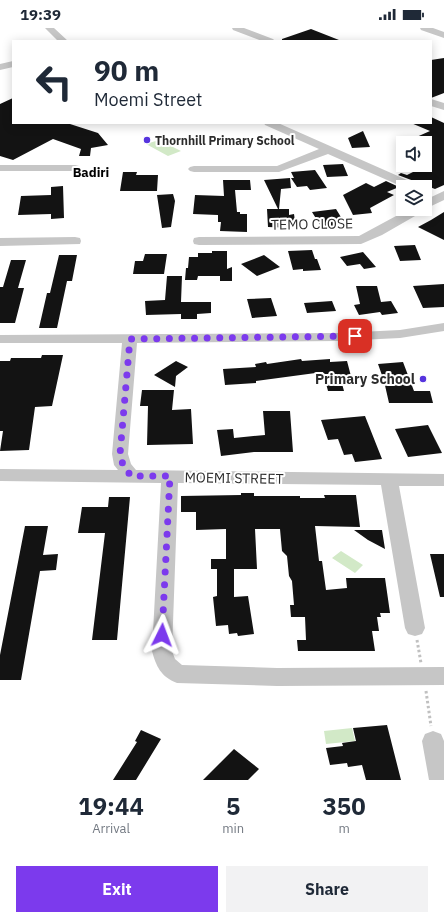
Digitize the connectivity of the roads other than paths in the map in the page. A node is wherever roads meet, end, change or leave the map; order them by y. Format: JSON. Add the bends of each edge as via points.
{"nodes":[{"id":1,"x":49,"y":28,"type":"edge"},
{"id":2,"x":236,"y":28,"type":"edge"},
{"id":3,"x":424,"y":28,"type":"edge"},
{"id":4,"x":444,"y":35,"type":"edge"},
{"id":5,"x":62,"y":40,"type":"edge"},
{"id":6,"x":267,"y":40,"type":"edge"},
{"id":7,"x":12,"y":64,"type":"edge"},
{"id":8,"x":0,"y":67,"type":"edge"},
{"id":9,"x":432,"y":102,"type":"edge"},
{"id":10,"x":444,"y":107,"type":"edge"},
{"id":11,"x":271,"y":124,"type":"edge"},
{"id":12,"x":327,"y":150,"type":"junction"},
{"id":13,"x":0,"y":168,"type":"edge"},
{"id":14,"x":75,"y":168,"type":"dead end"},
{"id":15,"x":194,"y":169,"type":"dead end"},
{"id":16,"x":396,"y":180,"type":"edge"},
{"id":17,"x":432,"y":195,"type":"edge"},
{"id":18,"x":442,"y":198,"type":"edge"},
{"id":19,"x":432,"y":202,"type":"edge"},
{"id":20,"x":406,"y":216,"type":"edge"},
{"id":21,"x":74,"y":241,"type":"dead end"},
{"id":22,"x":199,"y":241,"type":"dead end"},
{"id":23,"x":0,"y":242,"type":"edge"},
{"id":24,"x":444,"y":327,"type":"edge"},
{"id":25,"x":0,"y":339,"type":"edge"},
{"id":26,"x":130,"y":339,"type":"junction"},
{"id":27,"x":0,"y":475,"type":"edge"},
{"id":28,"x":131,"y":476,"type":"junction"},
{"id":29,"x":170,"y":476,"type":"junction"},
{"id":30,"x":444,"y":480,"type":"edge"},
{"id":31,"x":389,"y":481,"type":"junction"},
{"id":32,"x":415,"y":628,"type":"dead end"},
{"id":33,"x":444,"y":676,"type":"edge"},
{"id":34,"x":433,"y":741,"type":"dead end"},
{"id":35,"x":441,"y":780,"type":"edge"}],
"edges":[{"from":1,"to":5,"type":"street"},
{"from":2,"to":6,"type":"street"},
{"from":3,"to":4,"type":"street"},
{"from":7,"to":8,"type":"street"},
{"from":9,"to":10,"type":"street"},
{"from":11,"to":12,"type":"street"},
{"from":12,"to":15,"type":"street","via":[[279,169]]},
{"from":12,"to":16,"type":"street"},
{"from":13,"to":14,"type":"street"},
{"from":17,"to":18,"type":"street"},
{"from":18,"to":19,"type":"street"},
{"from":20,"to":22,"type":"street","name":"TEMO CLOSE","via":[[361,240]]},
{"from":21,"to":23,"type":"street"},
{"from":24,"to":26,"type":"street","via":[[400,334],[339,337]]},
{"from":25,"to":26,"type":"street"},
{"from":26,"to":28,"type":"street","via":[[120,454],[123,465]]},
{"from":27,"to":28,"type":"street","name":"MOEMI STREET"},
{"from":28,"to":29,"type":"street","name":"MOEMI STREET"},
{"from":29,"to":31,"type":"street","name":"MOEMI STREET"},
{"from":29,"to":33,"type":"street","via":[[162,651],[166,664],[177,674],[277,677]]},
{"from":30,"to":31,"type":"street","name":"MOEMI STREET"},
{"from":31,"to":32,"type":"street"},
{"from":34,"to":35,"type":"street"}]}
